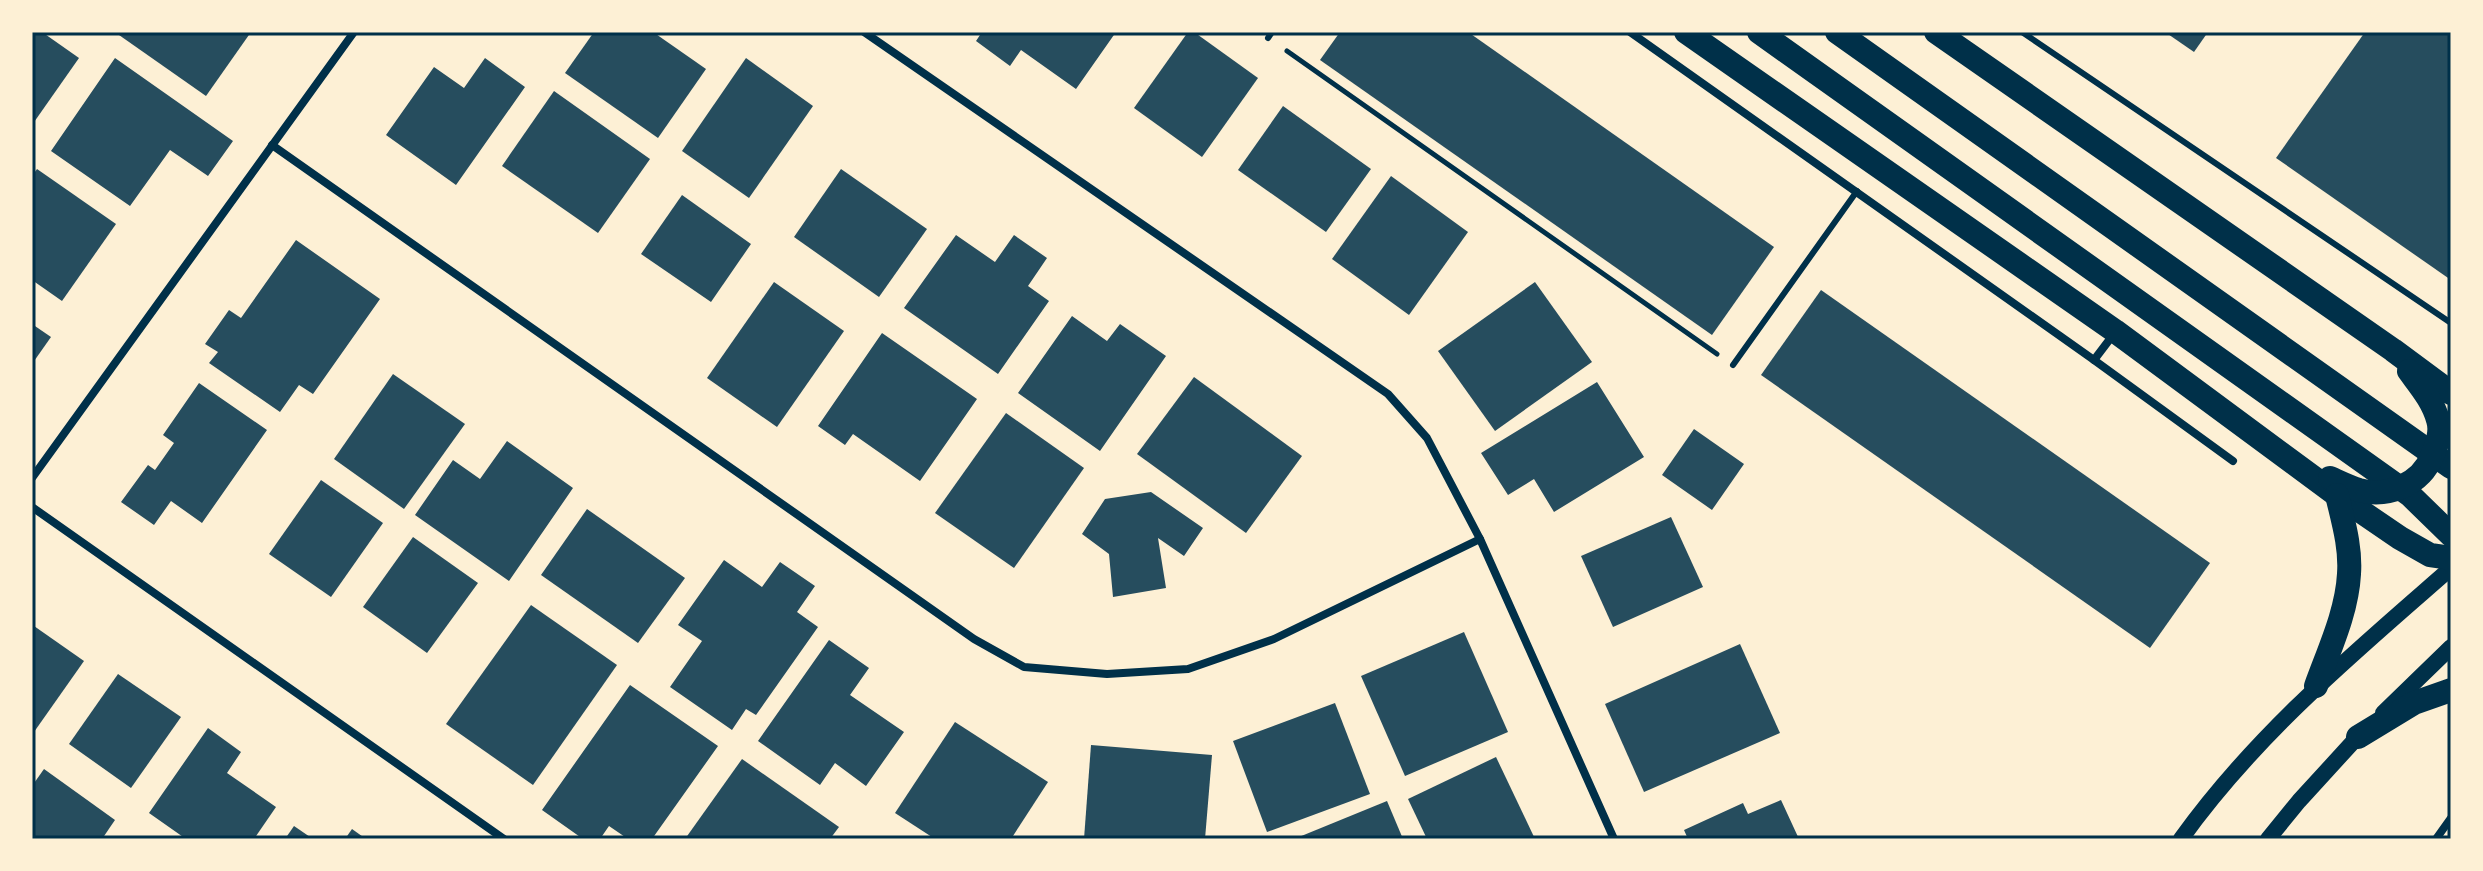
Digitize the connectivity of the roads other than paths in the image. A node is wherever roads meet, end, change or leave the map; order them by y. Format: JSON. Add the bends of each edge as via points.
{"nodes":[{"id":1,"x":354,"y":32,"type":"edge"},
{"id":2,"x":864,"y":32,"type":"edge"},
{"id":3,"x":1630,"y":32,"type":"edge"},
{"id":4,"x":1686,"y":32,"type":"edge"},
{"id":5,"x":1759,"y":32,"type":"edge"},
{"id":6,"x":1837,"y":32,"type":"edge"},
{"id":7,"x":1936,"y":32,"type":"edge"},
{"id":8,"x":2022,"y":32,"type":"edge"},
{"id":9,"x":272,"y":145,"type":"junction"},
{"id":10,"x":1857,"y":191,"type":"junction"},
{"id":11,"x":2451,"y":323,"type":"edge"},
{"id":12,"x":2115,"y":331,"type":"junction"},
{"id":13,"x":2393,"y":350,"type":"junction"},
{"id":14,"x":2094,"y":360,"type":"junction"},
{"id":15,"x":1733,"y":365,"type":"road end"},
{"id":16,"x":2448,"y":389,"type":"edge"},
{"id":17,"x":2233,"y":461,"type":"dead end"},
{"id":18,"x":2301,"y":467,"type":"junction"},
{"id":19,"x":2451,"y":467,"type":"edge"},
{"id":20,"x":32,"y":478,"type":"edge"},
{"id":21,"x":2337,"y":495,"type":"junction"},
{"id":22,"x":32,"y":507,"type":"edge"},
{"id":23,"x":2451,"y":535,"type":"edge"},
{"id":24,"x":1480,"y":539,"type":"junction"},
{"id":25,"x":2451,"y":558,"type":"edge"},
{"id":26,"x":2451,"y":568,"type":"edge"},
{"id":27,"x":2451,"y":647,"type":"edge"},
{"id":28,"x":2316,"y":686,"type":"junction"},
{"id":29,"x":2451,"y":690,"type":"edge"},
{"id":30,"x":2358,"y":737,"type":"junction"},
{"id":31,"x":2451,"y":818,"type":"edge"},
{"id":32,"x":504,"y":839,"type":"edge"},
{"id":33,"x":1614,"y":839,"type":"edge"},
{"id":34,"x":2181,"y":839,"type":"edge"},
{"id":35,"x":2268,"y":839,"type":"edge"},
{"id":36,"x":2436,"y":839,"type":"edge"}],
"edges":[{"from":1,"to":9,"type":"street"},
{"from":2,"to":24,"type":"street","via":[[1388,394],[1427,438]]},
{"from":3,"to":10,"type":"street"},
{"from":4,"to":12,"type":"highway"},
{"from":5,"to":23,"type":"highway","via":[[2410,495]]},
{"from":6,"to":19,"type":"highway"},
{"from":7,"to":13,"type":"highway"},
{"from":8,"to":11,"type":"lane"},
{"from":9,"to":20,"type":"street"},
{"from":9,"to":24,"type":"street","via":[[974,639],[1024,667],[1107,674],[1188,669],[1274,639]]},
{"from":10,"to":14,"type":"street"},
{"from":10,"to":15,"type":"lane"},
{"from":12,"to":14,"type":"street"},
{"from":12,"to":18,"type":"highway"},
{"from":13,"to":16,"type":"highway"},
{"from":13,"to":18,"type":"highway","via":[[2430,399],[2439,422],[2439,441],[2430,462],[2414,481],[2392,491],[2362,491]]},
{"from":14,"to":17,"type":"street"},
{"from":18,"to":21,"type":"highway"},
{"from":21,"to":25,"type":"highway","via":[[2430,555]]},
{"from":21,"to":28,"type":"highway","via":[[2349,574],[2344,606]]},
{"from":22,"to":32,"type":"street"},
{"from":24,"to":33,"type":"street"},
{"from":26,"to":28,"type":"main road"},
{"from":27,"to":30,"type":"main road"},
{"from":28,"to":34,"type":"main road","via":[[2246,758]]},
{"from":29,"to":30,"type":"highway","via":[[2414,703]]},
{"from":30,"to":35,"type":"main road"},
{"from":31,"to":36,"type":"street"}]}
